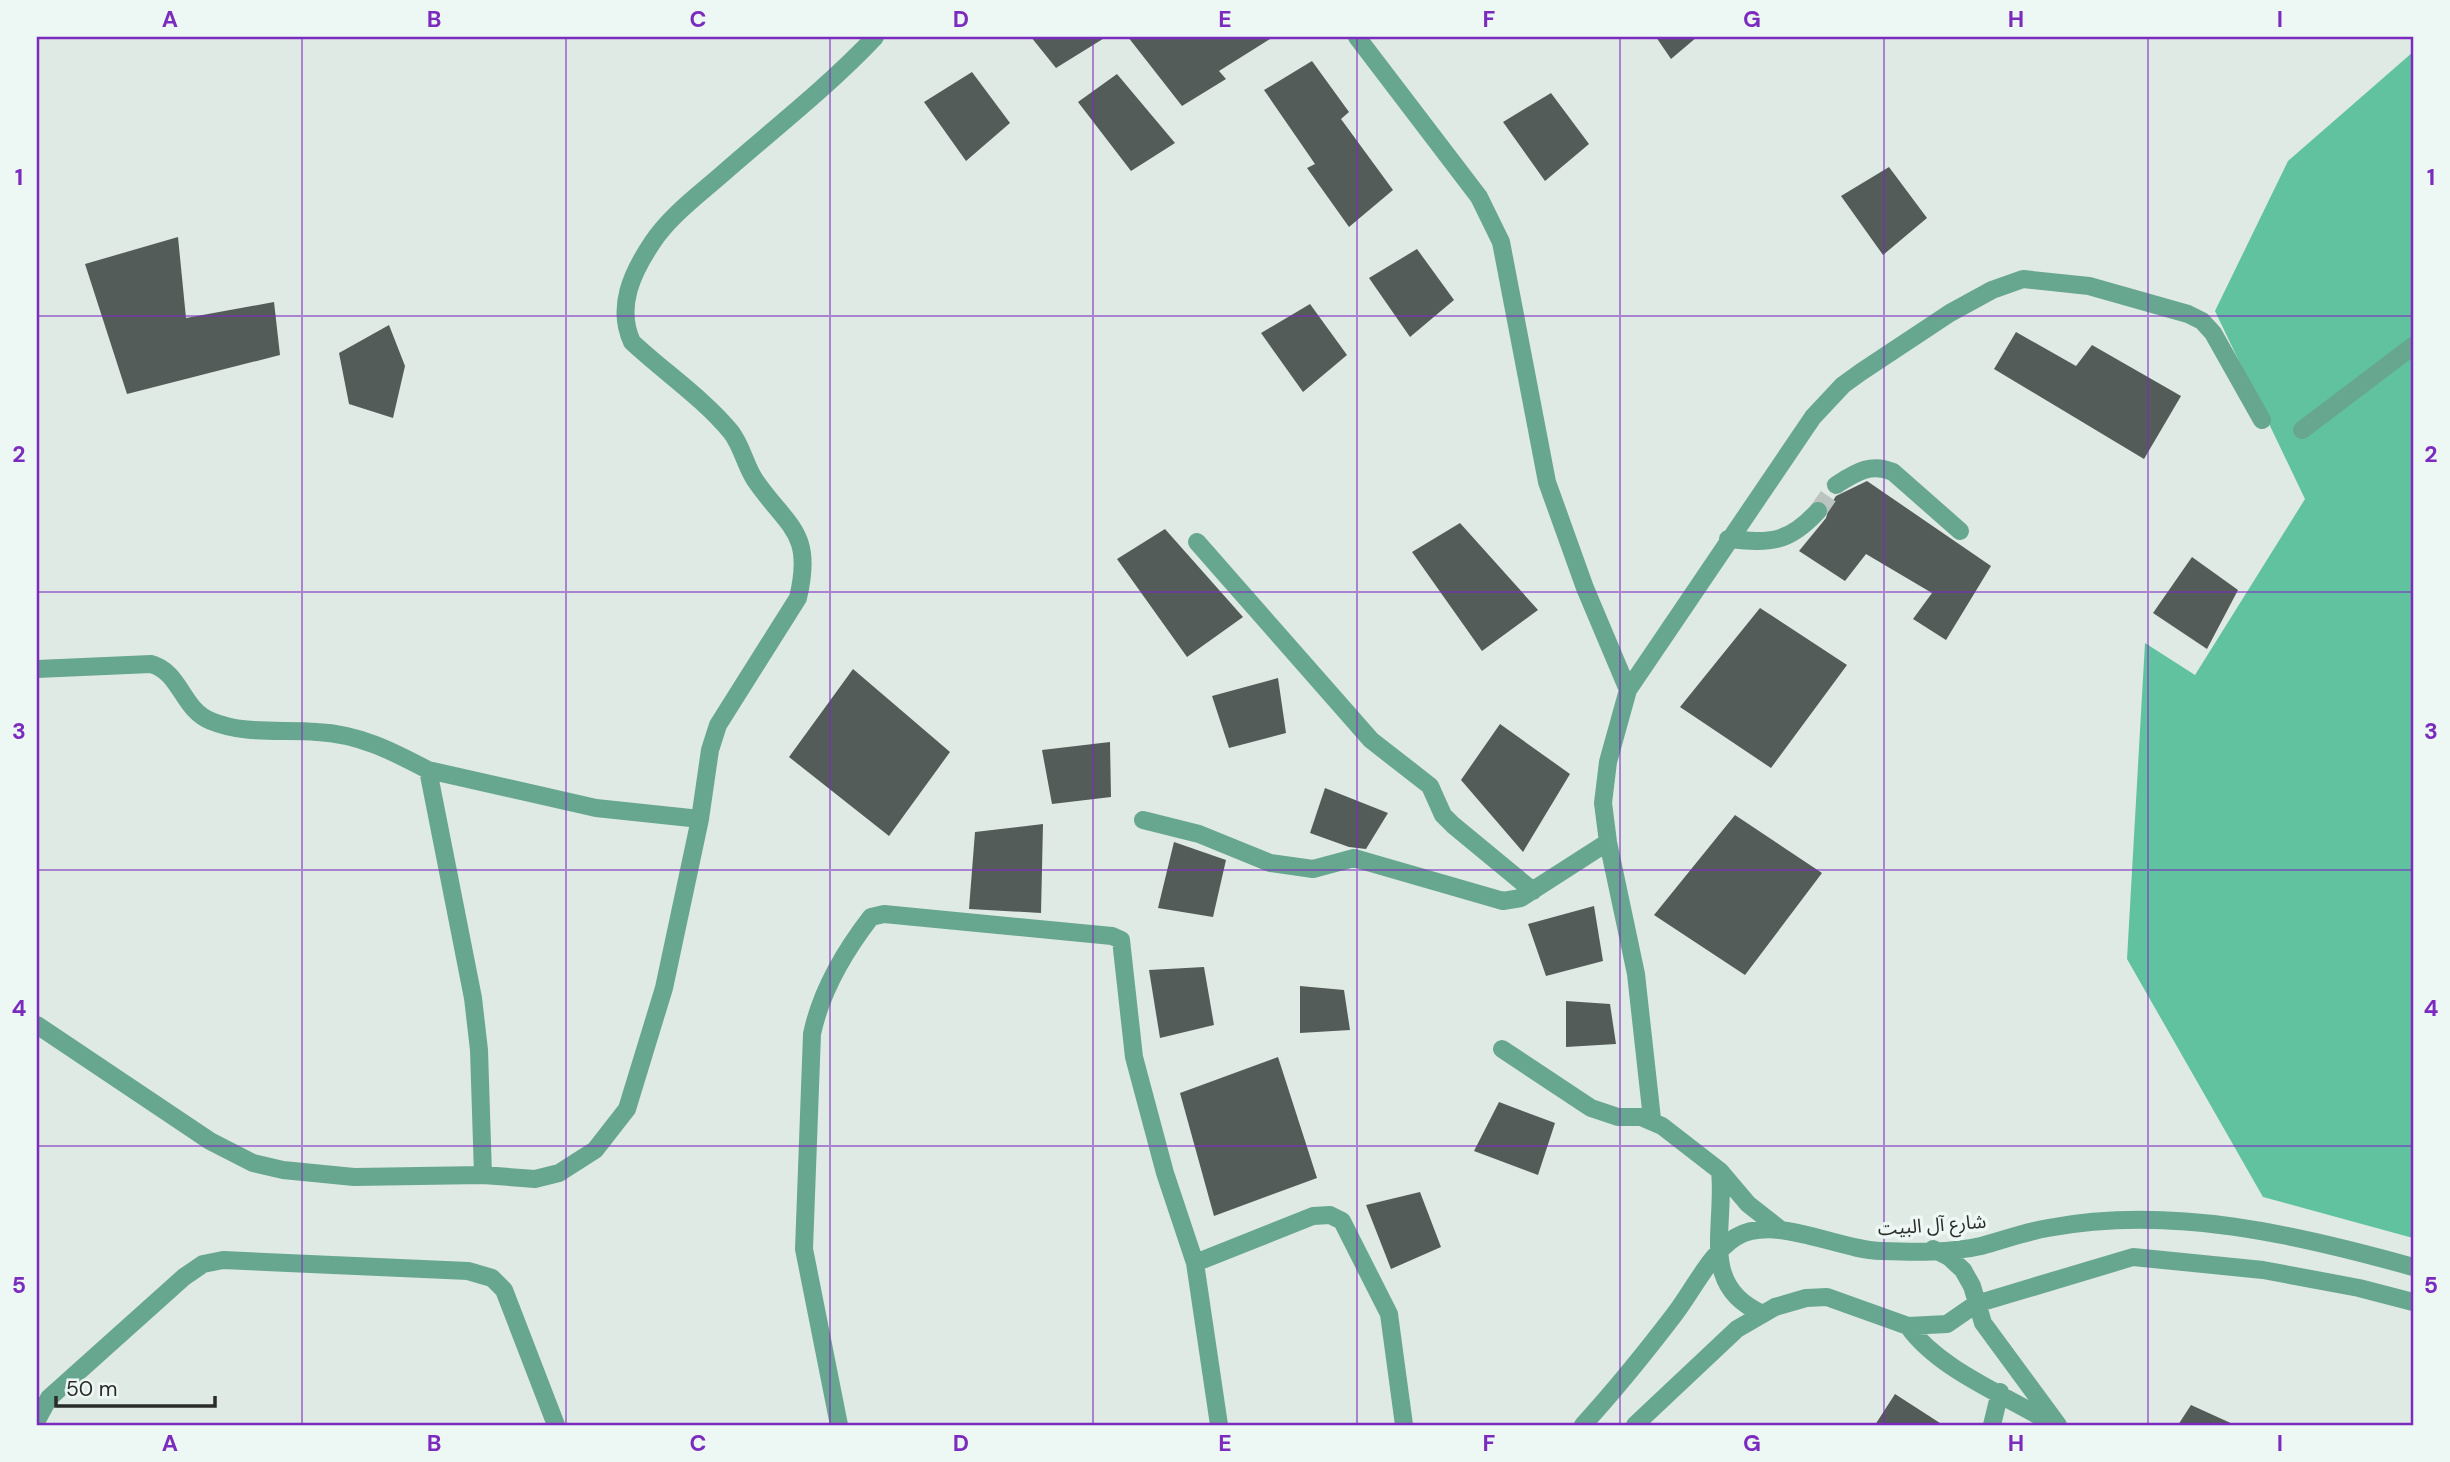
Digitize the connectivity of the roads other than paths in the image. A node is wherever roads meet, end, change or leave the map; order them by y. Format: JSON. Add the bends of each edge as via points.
{"nodes":[{"id":1,"x":874,"y":37,"type":"edge"},
{"id":2,"x":1357,"y":37,"type":"edge"},
{"id":3,"x":2413,"y":346,"type":"edge"},
{"id":4,"x":2262,"y":420,"type":"dead end"},
{"id":5,"x":2302,"y":430,"type":"dead end"},
{"id":6,"x":1836,"y":485,"type":"tunnel mouth"},
{"id":7,"x":1818,"y":511,"type":"tunnel mouth"},
{"id":8,"x":1960,"y":531,"type":"dead end"},
{"id":9,"x":1728,"y":539,"type":"junction"},
{"id":10,"x":1198,"y":542,"type":"dead end"},
{"id":11,"x":37,"y":669,"type":"edge"},
{"id":12,"x":1628,"y":690,"type":"junction"},
{"id":13,"x":428,"y":770,"type":"junction"},
{"id":14,"x":700,"y":819,"type":"junction"},
{"id":15,"x":1143,"y":820,"type":"dead end"},
{"id":16,"x":1608,"y":842,"type":"junction"},
{"id":17,"x":1533,"y":891,"type":"junction"},
{"id":18,"x":37,"y":1025,"type":"edge"},
{"id":19,"x":1502,"y":1049,"type":"dead end"},
{"id":20,"x":1652,"y":1119,"type":"junction"},
{"id":21,"x":1720,"y":1171,"type":"junction"},
{"id":22,"x":483,"y":1175,"type":"junction"},
{"id":23,"x":1781,"y":1230,"type":"junction"},
{"id":24,"x":1933,"y":1249,"type":"junction"},
{"id":25,"x":1719,"y":1254,"type":"junction"},
{"id":26,"x":1195,"y":1263,"type":"junction"},
{"id":27,"x":2413,"y":1267,"type":"edge"},
{"id":28,"x":2413,"y":1302,"type":"edge"},
{"id":29,"x":1976,"y":1304,"type":"junction"},
{"id":30,"x":1763,"y":1314,"type":"junction"},
{"id":31,"x":1908,"y":1325,"type":"junction"},
{"id":32,"x":2000,"y":1392,"type":"junction"},
{"id":33,"x":37,"y":1420,"type":"edge"},
{"id":34,"x":556,"y":1425,"type":"edge"},
{"id":35,"x":839,"y":1425,"type":"edge"},
{"id":36,"x":1219,"y":1425,"type":"edge"},
{"id":37,"x":1404,"y":1425,"type":"edge"},
{"id":38,"x":1583,"y":1425,"type":"edge"},
{"id":39,"x":1635,"y":1425,"type":"edge"},
{"id":40,"x":1992,"y":1425,"type":"edge"},
{"id":41,"x":2057,"y":1425,"type":"edge"}],
"edges":[{"from":1,"to":14,"type":"street","via":[[653,240],[625,299],[626,329],[632,342],[733,435],[755,480],[787,517],[801,546],[798,598],[718,725]]},
{"from":2,"to":12,"type":"street","via":[[1431,131],[1494,225],[1547,482]]},
{"from":3,"to":5,"type":"street"},
{"from":4,"to":9,"type":"street","via":[[2202,321],[2089,286],[2023,279],[1950,313],[1843,386],[1813,417]]},
{"from":6,"to":8,"type":"street","via":[[1856,472],[1883,467]]},
{"from":7,"to":9,"type":"street","via":[[1801,529],[1771,543]]},
{"from":9,"to":12,"type":"street"},
{"from":10,"to":17,"type":"street","via":[[1371,740],[1430,786],[1452,825]]},
{"from":11,"to":13,"type":"street","via":[[151,664],[168,671],[192,710],[211,722],[367,740]]},
{"from":12,"to":16,"type":"street","via":[[1603,786]]},
{"from":13,"to":14,"type":"street","via":[[596,808]]},
{"from":13,"to":22,"type":"street","via":[[473,998]]},
{"from":14,"to":22,"type":"street","via":[[664,988],[627,1109],[595,1150],[559,1173],[535,1179]]},
{"from":15,"to":17,"type":"street","via":[[1199,834],[1270,863],[1313,869],[1354,858],[1503,901]]},
{"from":16,"to":17,"type":"street"},
{"from":16,"to":20,"type":"street","via":[[1636,974]]},
{"from":18,"to":22,"type":"street","via":[[210,1141],[253,1163],[354,1177]]},
{"from":19,"to":20,"type":"street","via":[[1591,1108],[1618,1117]]},
{"from":20,"to":21,"type":"street"},
{"from":21,"to":23,"type":"street","via":[[1748,1204]]},
{"from":21,"to":25,"type":"street"},
{"from":23,"to":24,"type":"street","name":"شارع آل البيت","via":[[1878,1251]]},
{"from":23,"to":25,"type":"street","name":"شارع آل البيت","via":[[1747,1232]]},
{"from":24,"to":27,"type":"street","name":"شارع آل البيت","via":[[1978,1247],[2048,1228],[2192,1221],[2234,1225]]},
{"from":24,"to":29,"type":"street","via":[[1963,1270]]},
{"from":25,"to":30,"type":"street","via":[[1721,1274],[1730,1292],[1744,1306]]},
{"from":25,"to":38,"type":"street","name":"شارع آل البيت","via":[[1618,1387]]},
{"from":26,"to":35,"type":"street","via":[[1134,1057],[1120,938],[918,916],[870,917],[828,984],[812,1034],[804,1249]]},
{"from":26,"to":36,"type":"street"},
{"from":26,"to":37,"type":"street","via":[[1313,1216],[1342,1221],[1389,1314]]},
{"from":28,"to":29,"type":"street","via":[[2263,1270],[2133,1257]]},
{"from":29,"to":31,"type":"street","via":[[1947,1324]]},
{"from":29,"to":41,"type":"street","via":[[1999,1348]]},
{"from":30,"to":31,"type":"street","via":[[1806,1298],[1827,1297]]},
{"from":30,"to":39,"type":"street","via":[[1704,1357]]},
{"from":31,"to":32,"type":"street","via":[[1917,1340],[1941,1360]]},
{"from":32,"to":40,"type":"street"},
{"from":32,"to":41,"type":"street"},
{"from":33,"to":34,"type":"street","via":[[49,1398],[184,1277],[203,1264],[223,1260],[468,1271],[492,1278],[504,1290]]}]}
